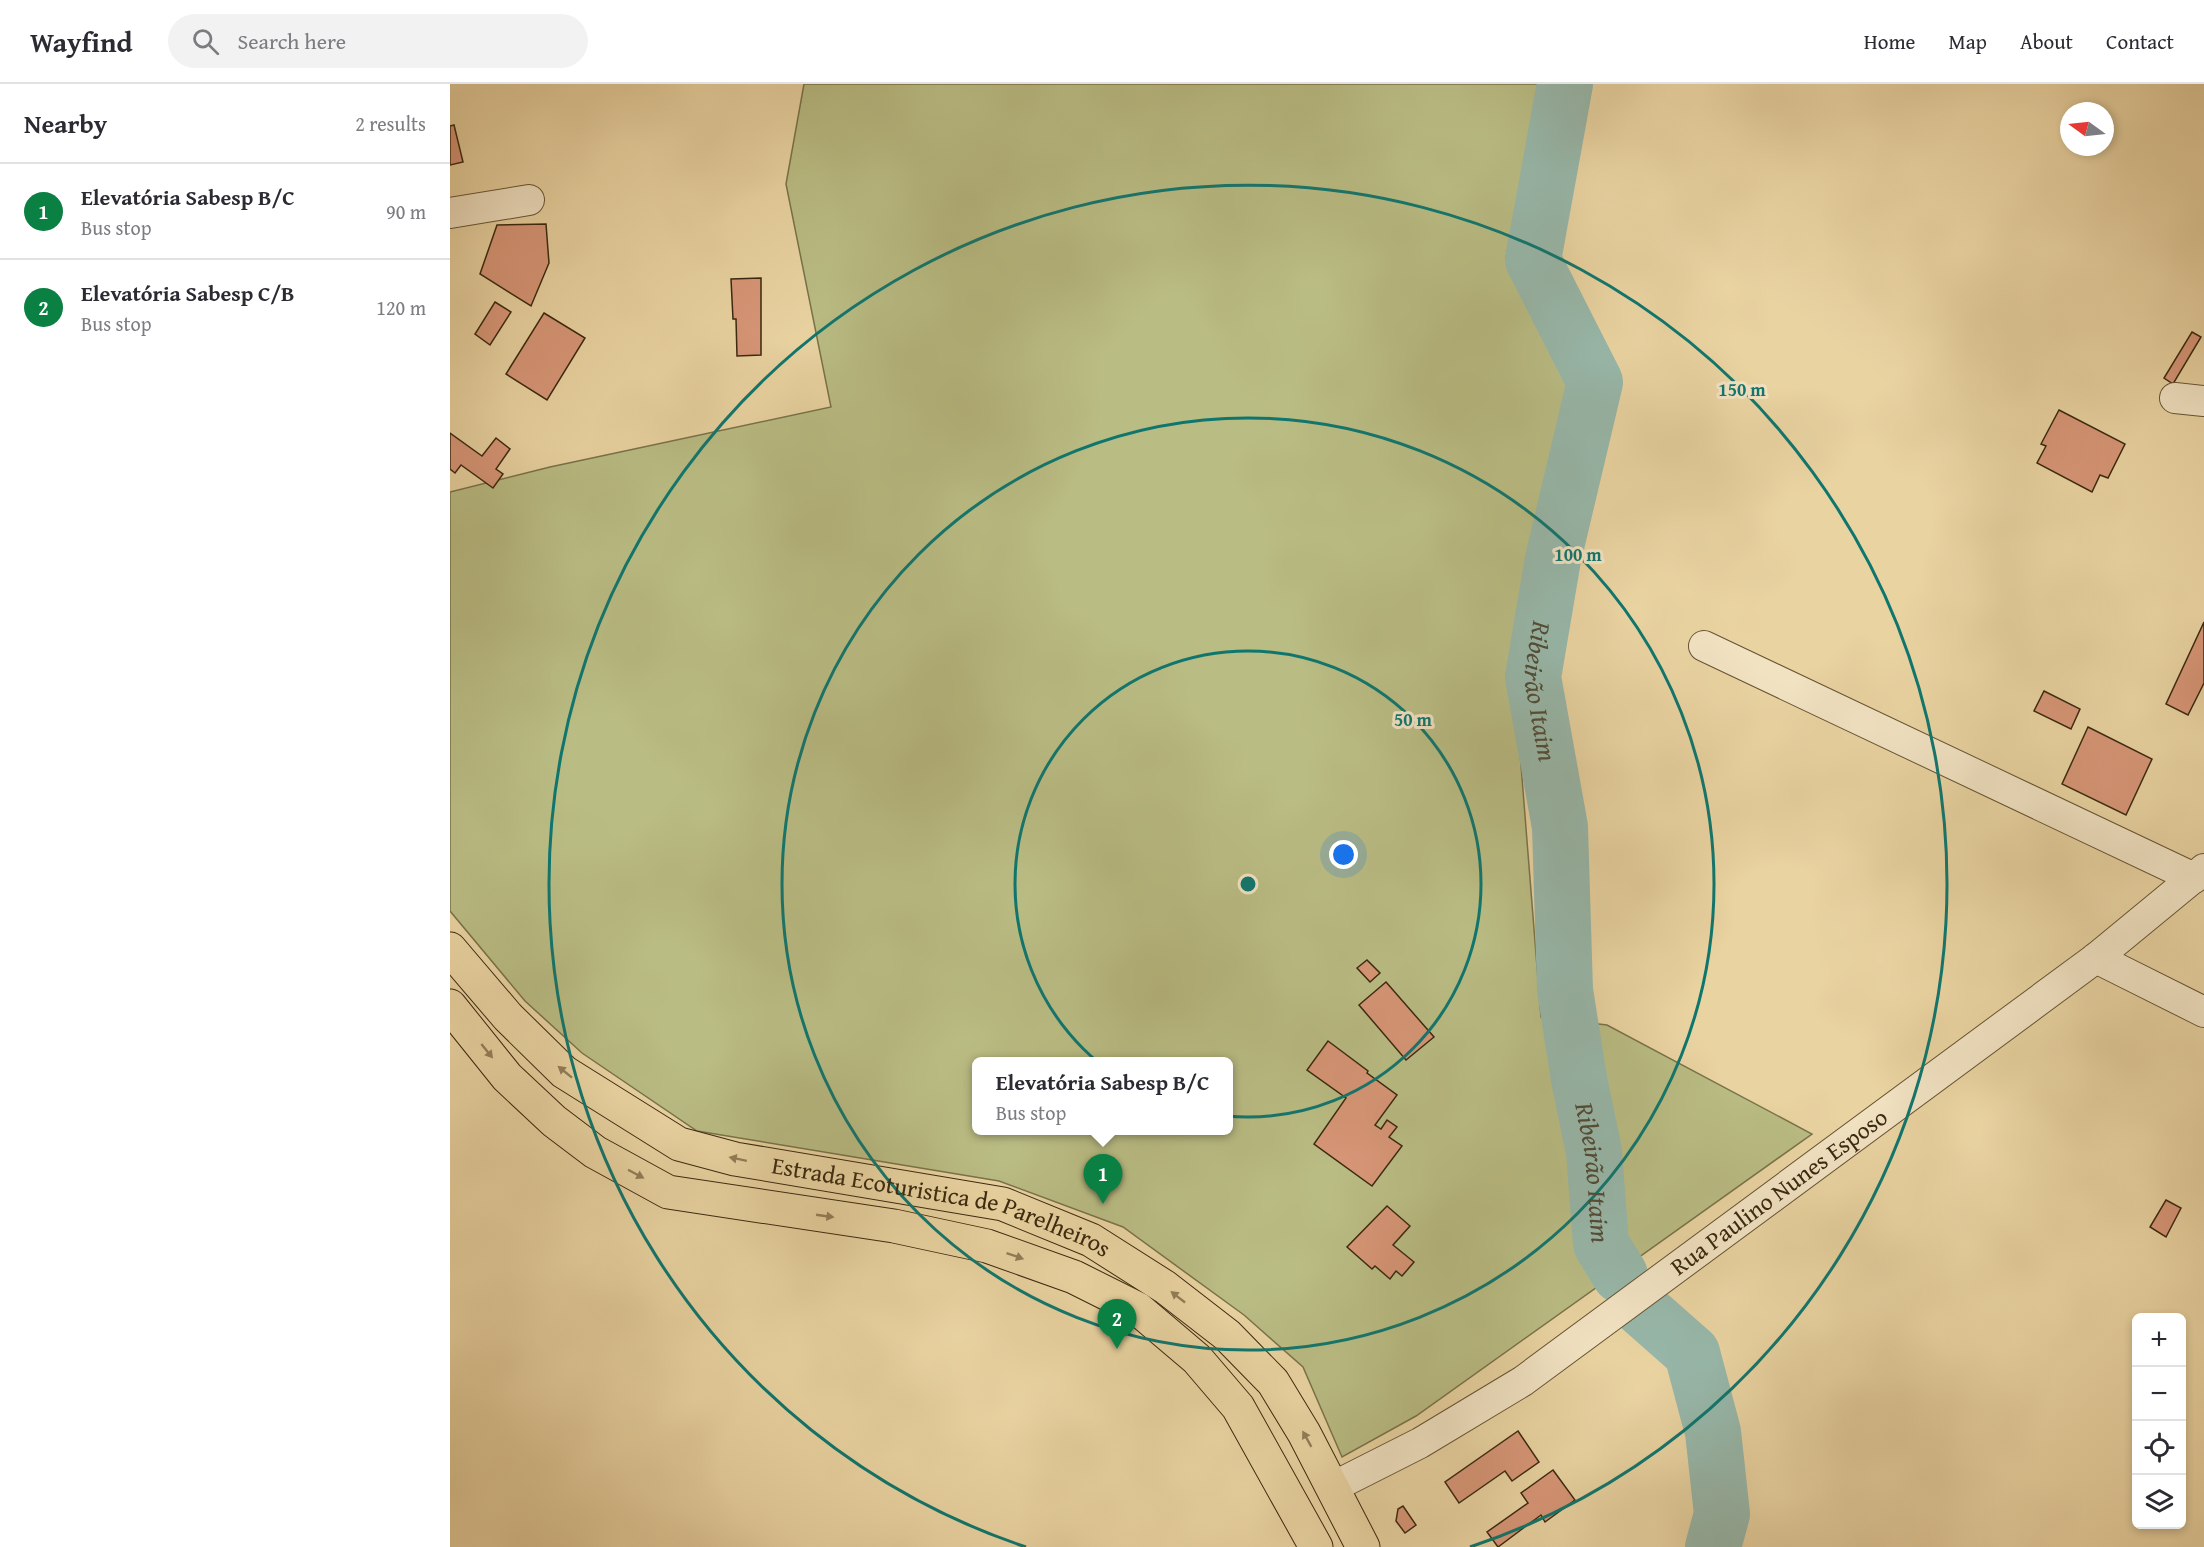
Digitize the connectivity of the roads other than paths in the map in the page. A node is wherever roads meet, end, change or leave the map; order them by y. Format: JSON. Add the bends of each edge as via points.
{"nodes":[{"id":1,"x":529,"y":200,"type":"dead end"},
{"id":2,"x":450,"y":213,"type":"edge"},
{"id":3,"x":1704,"y":645,"type":"dead end"},
{"id":4,"x":2199,"y":874,"type":"edge"},
{"id":5,"x":450,"y":949,"type":"edge"},
{"id":6,"x":2096,"y":958,"type":"junction"},
{"id":7,"x":450,"y":1006,"type":"edge"},
{"id":8,"x":2204,"y":1012,"type":"edge"},
{"id":9,"x":1238,"y":1407,"type":"junction"},
{"id":10,"x":1333,"y":1487,"type":"junction"},
{"id":11,"x":1316,"y":1547,"type":"edge"},
{"id":12,"x":1337,"y":1547,"type":"edge"},
{"id":13,"x":1363,"y":1547,"type":"edge"}],
"edges":[{"from":1,"to":2,"type":"street"},
{"from":3,"to":4,"type":"street"},
{"from":4,"to":6,"type":"street","name":"Rua Paulino Nunes Esposo"},
{"from":10,"to":5,"type":"main road","name":"Estrada Ecoturistica de Parelheiros","one_way":true,"via":[[1273,1382],[1227,1335],[1165,1287],[1091,1240],[1004,1204],[735,1159],[679,1144],[564,1072],[508,1017]]},
{"from":6,"to":8,"type":"street"},
{"from":6,"to":10,"type":"street","name":"Rua Paulino Nunes Esposo","via":[[1523,1381],[1420,1443]]},
{"from":7,"to":9,"type":"main road","name":"Estrada Ecoturistica de Parelheiros","one_way":true,"via":[[507,1077],[554,1121],[595,1152],[669,1191],[894,1226],[987,1246],[1074,1277],[1138,1309],[1197,1359]]},
{"from":9,"to":10,"type":"main road","via":[[1268,1432],[1310,1485]]},
{"from":9,"to":11,"type":"main road","name":"Estrada Ecoturistica de Parelheiros"},
{"from":10,"to":12,"type":"main road","via":[[1324,1519]]},
{"from":10,"to":13,"type":"main road","name":"Estrada Ecoturistica de Parelheiros"}]}
